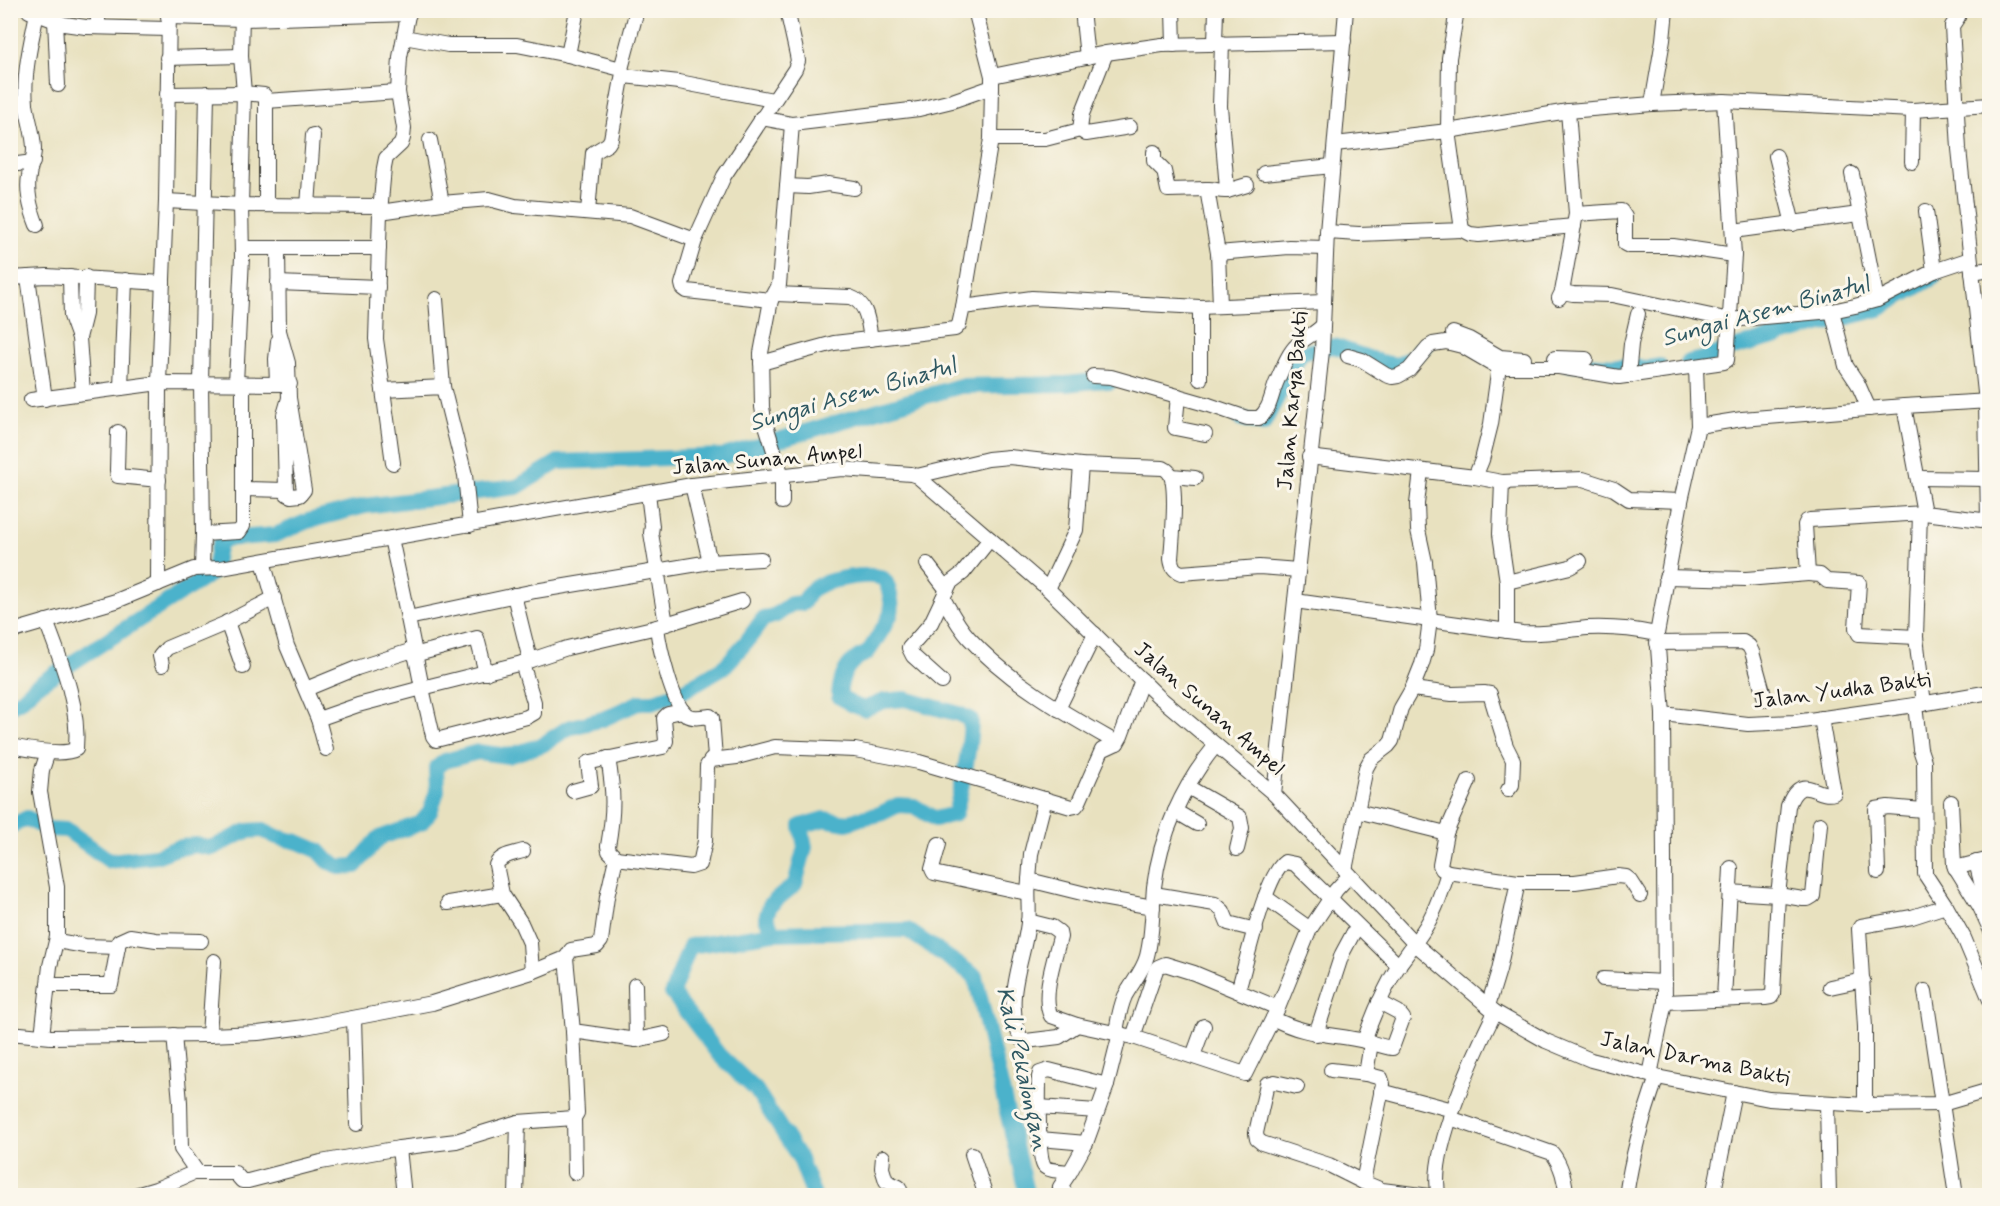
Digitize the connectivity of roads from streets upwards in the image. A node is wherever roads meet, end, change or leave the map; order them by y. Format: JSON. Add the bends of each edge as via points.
{"nodes":[{"id":1,"x":98,"y":10,"type":"edge"},
{"id":2,"x":577,"y":10,"type":"edge"},
{"id":3,"x":637,"y":10,"type":"edge"},
{"id":4,"x":788,"y":10,"type":"edge"},
{"id":5,"x":975,"y":10,"type":"edge"},
{"id":6,"x":1082,"y":10,"type":"edge"},
{"id":7,"x":1173,"y":10,"type":"edge"},
{"id":8,"x":1216,"y":10,"type":"edge"},
{"id":9,"x":1347,"y":10,"type":"edge"},
{"id":10,"x":1457,"y":10,"type":"edge"},
{"id":11,"x":1666,"y":10,"type":"edge"},
{"id":12,"x":1960,"y":10,"type":"edge"},
{"id":13,"x":33,"y":12,"type":"edge"},
{"id":14,"x":409,"y":12,"type":"edge"},
{"id":15,"x":210,"y":14,"type":"edge"},
{"id":16,"x":242,"y":15,"type":"edge"},
{"id":17,"x":168,"y":19,"type":"edge"},
{"id":18,"x":55,"y":20,"type":"junction"},
{"id":19,"x":98,"y":27,"type":"junction"},
{"id":20,"x":404,"y":36,"type":"junction"},
{"id":21,"x":1344,"y":41,"type":"junction"},
{"id":22,"x":1218,"y":43,"type":"junction"},
{"id":23,"x":1174,"y":45,"type":"junction"},
{"id":24,"x":1106,"y":53,"type":"junction"},
{"id":25,"x":568,"y":55,"type":"junction"},
{"id":26,"x":242,"y":56,"type":"junction"},
{"id":27,"x":1087,"y":57,"type":"junction"},
{"id":28,"x":167,"y":58,"type":"junction"},
{"id":29,"x":622,"y":73,"type":"junction"},
{"id":30,"x":992,"y":81,"type":"junction"},
{"id":31,"x":58,"y":85,"type":"dead end"},
{"id":32,"x":398,"y":92,"type":"junction"},
{"id":33,"x":207,"y":93,"type":"junction"},
{"id":34,"x":244,"y":93,"type":"junction"},
{"id":35,"x":168,"y":94,"type":"junction"},
{"id":36,"x":773,"y":100,"type":"junction"},
{"id":37,"x":266,"y":101,"type":"junction"},
{"id":38,"x":1725,"y":101,"type":"junction"},
{"id":39,"x":1652,"y":104,"type":"junction"},
{"id":40,"x":1989,"y":105,"type":"edge"},
{"id":41,"x":1955,"y":107,"type":"junction"},
{"id":42,"x":1913,"y":110,"type":"junction"},
{"id":43,"x":1568,"y":111,"type":"junction"},
{"id":44,"x":761,"y":118,"type":"junction"},
{"id":45,"x":792,"y":124,"type":"junction"},
{"id":46,"x":1130,"y":127,"type":"dead end"},
{"id":47,"x":1080,"y":130,"type":"junction"},
{"id":48,"x":1448,"y":131,"type":"junction"},
{"id":49,"x":313,"y":135,"type":"dead end"},
{"id":50,"x":991,"y":139,"type":"junction"},
{"id":51,"x":430,"y":140,"type":"dead end"},
{"id":52,"x":1335,"y":144,"type":"junction"},
{"id":53,"x":1154,"y":152,"type":"dead end"},
{"id":54,"x":1776,"y":156,"type":"dead end"},
{"id":55,"x":33,"y":162,"type":"junction"},
{"id":56,"x":1912,"y":162,"type":"dead end"},
{"id":57,"x":10,"y":165,"type":"edge"},
{"id":58,"x":1332,"y":166,"type":"junction"},
{"id":59,"x":1264,"y":173,"type":"dead end"},
{"id":60,"x":1852,"y":174,"type":"dead end"},
{"id":61,"x":1247,"y":185,"type":"dead end"},
{"id":62,"x":787,"y":186,"type":"junction"},
{"id":63,"x":854,"y":188,"type":"dead end"},
{"id":64,"x":1207,"y":189,"type":"junction"},
{"id":65,"x":1227,"y":191,"type":"junction"},
{"id":66,"x":166,"y":201,"type":"junction"},
{"id":67,"x":205,"y":203,"type":"junction"},
{"id":68,"x":442,"y":203,"type":"junction"},
{"id":69,"x":241,"y":205,"type":"junction"},
{"id":70,"x":266,"y":205,"type":"junction"},
{"id":71,"x":308,"y":206,"type":"junction"},
{"id":72,"x":380,"y":209,"type":"junction"},
{"id":73,"x":1926,"y":211,"type":"dead end"},
{"id":74,"x":588,"y":212,"type":"junction"},
{"id":75,"x":1859,"y":214,"type":"junction"},
{"id":76,"x":1575,"y":220,"type":"junction"},
{"id":77,"x":1793,"y":224,"type":"junction"},
{"id":78,"x":37,"y":225,"type":"dead end"},
{"id":79,"x":1462,"y":230,"type":"junction"},
{"id":80,"x":1733,"y":231,"type":"junction"},
{"id":81,"x":1327,"y":232,"type":"junction"},
{"id":82,"x":695,"y":240,"type":"junction"},
{"id":83,"x":242,"y":248,"type":"junction"},
{"id":84,"x":278,"y":248,"type":"junction"},
{"id":85,"x":379,"y":248,"type":"junction"},
{"id":86,"x":1326,"y":248,"type":"junction"},
{"id":87,"x":1218,"y":253,"type":"junction"},
{"id":88,"x":1734,"y":255,"type":"junction"},
{"id":89,"x":1971,"y":265,"type":"junction"},
{"id":90,"x":1989,"y":269,"type":"edge"},
{"id":91,"x":1934,"y":271,"type":"junction"},
{"id":92,"x":28,"y":277,"type":"junction"},
{"id":93,"x":70,"y":277,"type":"junction"},
{"id":94,"x":10,"y":278,"type":"edge"},
{"id":95,"x":86,"y":278,"type":"junction"},
{"id":96,"x":125,"y":280,"type":"junction"},
{"id":97,"x":163,"y":283,"type":"junction"},
{"id":98,"x":278,"y":283,"type":"junction"},
{"id":99,"x":378,"y":286,"type":"junction"},
{"id":100,"x":773,"y":297,"type":"junction"},
{"id":101,"x":436,"y":299,"type":"dead end"},
{"id":102,"x":1877,"y":300,"type":"junction"},
{"id":103,"x":1323,"y":302,"type":"junction"},
{"id":104,"x":1220,"y":306,"type":"junction"},
{"id":105,"x":963,"y":307,"type":"junction"},
{"id":106,"x":1200,"y":307,"type":"junction"},
{"id":107,"x":1638,"y":314,"type":"dead end"},
{"id":108,"x":1833,"y":317,"type":"junction"},
{"id":109,"x":1730,"y":320,"type":"junction"},
{"id":110,"x":1436,"y":334,"type":"dead end"},
{"id":111,"x":1322,"y":337,"type":"junction"},
{"id":112,"x":79,"y":338,"type":"junction"},
{"id":113,"x":871,"y":339,"type":"junction"},
{"id":114,"x":1457,"y":339,"type":"junction"},
{"id":115,"x":1348,"y":356,"type":"dead end"},
{"id":116,"x":1586,"y":359,"type":"dead end"},
{"id":117,"x":1499,"y":362,"type":"junction"},
{"id":118,"x":761,"y":363,"type":"junction"},
{"id":119,"x":1696,"y":366,"type":"junction"},
{"id":120,"x":1628,"y":374,"type":"junction"},
{"id":121,"x":1093,"y":376,"type":"dead end"},
{"id":122,"x":1200,"y":379,"type":"dead end"},
{"id":123,"x":159,"y":383,"type":"junction"},
{"id":124,"x":201,"y":383,"type":"junction"},
{"id":125,"x":240,"y":383,"type":"junction"},
{"id":126,"x":443,"y":387,"type":"junction"},
{"id":127,"x":121,"y":388,"type":"junction"},
{"id":128,"x":286,"y":388,"type":"junction"},
{"id":129,"x":383,"y":390,"type":"junction"},
{"id":130,"x":83,"y":393,"type":"junction"},
{"id":131,"x":1177,"y":402,"type":"junction"},
{"id":132,"x":1988,"y":402,"type":"edge"},
{"id":133,"x":1904,"y":406,"type":"junction"},
{"id":134,"x":1869,"y":409,"type":"junction"},
{"id":135,"x":1698,"y":426,"type":"junction"},
{"id":136,"x":118,"y":432,"type":"dead end"},
{"id":137,"x":1205,"y":434,"type":"dead end"},
{"id":138,"x":1309,"y":457,"type":"junction"},
{"id":139,"x":393,"y":463,"type":"dead end"},
{"id":140,"x":1081,"y":465,"type":"junction"},
{"id":141,"x":1420,"y":471,"type":"junction"},
{"id":142,"x":782,"y":476,"type":"junction"},
{"id":143,"x":917,"y":476,"type":"junction"},
{"id":144,"x":1172,"y":476,"type":"junction"},
{"id":145,"x":1475,"y":477,"type":"junction"},
{"id":146,"x":1195,"y":478,"type":"dead end"},
{"id":147,"x":1918,"y":478,"type":"junction"},
{"id":148,"x":1988,"y":479,"type":"junction"},
{"id":149,"x":159,"y":480,"type":"junction"},
{"id":150,"x":1502,"y":482,"type":"junction"},
{"id":151,"x":692,"y":485,"type":"junction"},
{"id":152,"x":243,"y":489,"type":"junction"},
{"id":153,"x":648,"y":493,"type":"junction"},
{"id":154,"x":1681,"y":501,"type":"junction"},
{"id":155,"x":782,"y":502,"type":"dead end"},
{"id":156,"x":1922,"y":513,"type":"junction"},
{"id":157,"x":1989,"y":521,"type":"edge"},
{"id":158,"x":470,"y":525,"type":"junction"},
{"id":159,"x":203,"y":534,"type":"junction"},
{"id":160,"x":391,"y":538,"type":"junction"},
{"id":161,"x":990,"y":540,"type":"junction"},
{"id":162,"x":761,"y":559,"type":"dead end"},
{"id":163,"x":263,"y":561,"type":"junction"},
{"id":164,"x":1580,"y":561,"type":"dead end"},
{"id":165,"x":710,"y":562,"type":"junction"},
{"id":166,"x":927,"y":564,"type":"dead end"},
{"id":167,"x":210,"y":568,"type":"junction"},
{"id":168,"x":1298,"y":570,"type":"junction"},
{"id":169,"x":657,"y":573,"type":"junction"},
{"id":170,"x":1808,"y":574,"type":"junction"},
{"id":171,"x":1666,"y":577,"type":"junction"},
{"id":172,"x":1507,"y":582,"type":"junction"},
{"id":173,"x":158,"y":584,"type":"junction"},
{"id":174,"x":1048,"y":589,"type":"junction"},
{"id":175,"x":945,"y":594,"type":"junction"},
{"id":176,"x":514,"y":596,"type":"junction"},
{"id":177,"x":274,"y":598,"type":"junction"},
{"id":178,"x":742,"y":601,"type":"dead end"},
{"id":179,"x":1295,"y":601,"type":"junction"},
{"id":180,"x":408,"y":618,"type":"junction"},
{"id":181,"x":1430,"y":620,"type":"junction"},
{"id":182,"x":46,"y":621,"type":"junction"},
{"id":183,"x":227,"y":622,"type":"junction"},
{"id":184,"x":662,"y":625,"type":"junction"},
{"id":185,"x":1507,"y":631,"type":"junction"},
{"id":186,"x":10,"y":632,"type":"edge"},
{"id":187,"x":1095,"y":634,"type":"junction"},
{"id":188,"x":1916,"y":637,"type":"junction"},
{"id":189,"x":1657,"y":638,"type":"junction"},
{"id":190,"x":413,"y":653,"type":"junction"},
{"id":191,"x":526,"y":661,"type":"junction"},
{"id":192,"x":162,"y":665,"type":"dead end"},
{"id":193,"x":243,"y":667,"type":"dead end"},
{"id":194,"x":486,"y":673,"type":"junction"},
{"id":195,"x":1142,"y":680,"type":"junction"},
{"id":196,"x":942,"y":682,"type":"dead end"},
{"id":197,"x":422,"y":688,"type":"junction"},
{"id":198,"x":306,"y":689,"type":"junction"},
{"id":199,"x":1412,"y":689,"type":"junction"},
{"id":200,"x":1989,"y":692,"type":"edge"},
{"id":201,"x":1765,"y":699,"type":"dead end"},
{"id":202,"x":678,"y":700,"type":"junction"},
{"id":203,"x":1920,"y":704,"type":"junction"},
{"id":204,"x":1058,"y":709,"type":"junction"},
{"id":205,"x":1663,"y":714,"type":"junction"},
{"id":206,"x":1821,"y":718,"type":"junction"},
{"id":207,"x":318,"y":719,"type":"junction"},
{"id":208,"x":1117,"y":743,"type":"junction"},
{"id":209,"x":1216,"y":745,"type":"junction"},
{"id":210,"x":10,"y":746,"type":"edge"},
{"id":211,"x":326,"y":749,"type":"dead end"},
{"id":212,"x":48,"y":752,"type":"junction"},
{"id":213,"x":608,"y":758,"type":"junction"},
{"id":214,"x":715,"y":758,"type":"junction"},
{"id":215,"x":1469,"y":781,"type":"dead end"},
{"id":216,"x":1188,"y":787,"type":"junction"},
{"id":217,"x":1508,"y":790,"type":"dead end"},
{"id":218,"x":573,"y":791,"type":"dead end"},
{"id":219,"x":1274,"y":794,"type":"junction"},
{"id":220,"x":1045,"y":799,"type":"junction"},
{"id":221,"x":1951,"y":802,"type":"dead end"},
{"id":222,"x":1923,"y":810,"type":"junction"},
{"id":223,"x":1175,"y":811,"type":"junction"},
{"id":224,"x":1357,"y":811,"type":"junction"},
{"id":225,"x":1197,"y":824,"type":"dead end"},
{"id":226,"x":1820,"y":824,"type":"dead end"},
{"id":227,"x":1446,"y":833,"type":"junction"},
{"id":228,"x":939,"y":844,"type":"dead end"},
{"id":229,"x":1237,"y":849,"type":"dead end"},
{"id":230,"x":523,"y":850,"type":"dead end"},
{"id":231,"x":616,"y":858,"type":"junction"},
{"id":232,"x":1983,"y":861,"type":"edge"},
{"id":233,"x":1731,"y":868,"type":"dead end"},
{"id":234,"x":1955,"y":868,"type":"junction"},
{"id":235,"x":1348,"y":872,"type":"junction"},
{"id":236,"x":1448,"y":872,"type":"junction"},
{"id":237,"x":1878,"y":872,"type":"dead end"},
{"id":238,"x":1518,"y":882,"type":"junction"},
{"id":239,"x":1028,"y":887,"type":"junction"},
{"id":240,"x":1335,"y":892,"type":"junction"},
{"id":241,"x":1730,"y":892,"type":"junction"},
{"id":242,"x":502,"y":894,"type":"junction"},
{"id":243,"x":1778,"y":895,"type":"junction"},
{"id":244,"x":1640,"y":896,"type":"dead end"},
{"id":245,"x":1265,"y":897,"type":"junction"},
{"id":246,"x":1153,"y":900,"type":"junction"},
{"id":247,"x":448,"y":903,"type":"dead end"},
{"id":248,"x":1946,"y":906,"type":"junction"},
{"id":249,"x":1980,"y":907,"type":"junction"},
{"id":250,"x":1028,"y":921,"type":"junction"},
{"id":251,"x":1989,"y":924,"type":"edge"},
{"id":252,"x":1357,"y":926,"type":"junction"},
{"id":253,"x":1310,"y":929,"type":"junction"},
{"id":254,"x":1256,"y":930,"type":"junction"},
{"id":255,"x":57,"y":940,"type":"junction"},
{"id":256,"x":201,"y":941,"type":"dead end"},
{"id":257,"x":118,"y":947,"type":"junction"},
{"id":258,"x":1407,"y":954,"type":"junction"},
{"id":259,"x":566,"y":958,"type":"junction"},
{"id":260,"x":214,"y":961,"type":"dead end"},
{"id":261,"x":532,"y":972,"type":"junction"},
{"id":262,"x":1603,"y":979,"type":"dead end"},
{"id":263,"x":1863,"y":980,"type":"junction"},
{"id":264,"x":1665,"y":982,"type":"junction"},
{"id":265,"x":48,"y":985,"type":"junction"},
{"id":266,"x":635,"y":985,"type":"dead end"},
{"id":267,"x":1830,"y":987,"type":"dead end"},
{"id":268,"x":1238,"y":991,"type":"junction"},
{"id":269,"x":1925,"y":991,"type":"dead end"},
{"id":270,"x":1724,"y":999,"type":"junction"},
{"id":271,"x":1989,"y":1000,"type":"edge"},
{"id":272,"x":1379,"y":1002,"type":"junction"},
{"id":273,"x":1665,"y":1002,"type":"junction"},
{"id":274,"x":1491,"y":1009,"type":"junction"},
{"id":275,"x":1275,"y":1013,"type":"junction"},
{"id":276,"x":354,"y":1018,"type":"junction"},
{"id":277,"x":1077,"y":1025,"type":"junction"},
{"id":278,"x":1204,"y":1026,"type":"dead end"},
{"id":279,"x":573,"y":1031,"type":"junction"},
{"id":280,"x":10,"y":1034,"type":"edge"},
{"id":281,"x":664,"y":1034,"type":"dead end"},
{"id":282,"x":1123,"y":1034,"type":"junction"},
{"id":283,"x":1316,"y":1034,"type":"junction"},
{"id":284,"x":174,"y":1035,"type":"junction"},
{"id":285,"x":209,"y":1035,"type":"junction"},
{"id":286,"x":42,"y":1036,"type":"junction"},
{"id":287,"x":636,"y":1040,"type":"junction"},
{"id":288,"x":1367,"y":1042,"type":"junction"},
{"id":289,"x":1193,"y":1056,"type":"junction"},
{"id":290,"x":1331,"y":1070,"type":"dead end"},
{"id":291,"x":1366,"y":1074,"type":"junction"},
{"id":292,"x":1653,"y":1076,"type":"junction"},
{"id":293,"x":1107,"y":1085,"type":"junction"},
{"id":294,"x":1297,"y":1087,"type":"dead end"},
{"id":295,"x":1989,"y":1089,"type":"edge"},
{"id":296,"x":1381,"y":1091,"type":"junction"},
{"id":297,"x":1734,"y":1092,"type":"junction"},
{"id":298,"x":1827,"y":1103,"type":"junction"},
{"id":299,"x":1942,"y":1104,"type":"junction"},
{"id":300,"x":1865,"y":1105,"type":"junction"},
{"id":301,"x":1039,"y":1107,"type":"junction"},
{"id":302,"x":1097,"y":1111,"type":"junction"},
{"id":303,"x":1452,"y":1114,"type":"junction"},
{"id":304,"x":574,"y":1118,"type":"junction"},
{"id":305,"x":518,"y":1122,"type":"junction"},
{"id":306,"x":357,"y":1124,"type":"dead end"},
{"id":307,"x":1040,"y":1139,"type":"junction"},
{"id":308,"x":1086,"y":1143,"type":"junction"},
{"id":309,"x":399,"y":1148,"type":"junction"},
{"id":310,"x":972,"y":1154,"type":"dead end"},
{"id":311,"x":883,"y":1157,"type":"dead end"},
{"id":312,"x":197,"y":1172,"type":"junction"},
{"id":313,"x":1070,"y":1172,"type":"junction"},
{"id":314,"x":575,"y":1173,"type":"dead end"},
{"id":315,"x":238,"y":1174,"type":"junction"},
{"id":316,"x":1363,"y":1182,"type":"junction"},
{"id":317,"x":132,"y":1196,"type":"edge"},
{"id":318,"x":240,"y":1196,"type":"edge"},
{"id":319,"x":404,"y":1196,"type":"edge"},
{"id":320,"x":516,"y":1196,"type":"edge"},
{"id":321,"x":902,"y":1196,"type":"edge"},
{"id":322,"x":986,"y":1196,"type":"edge"},
{"id":323,"x":1068,"y":1196,"type":"edge"},
{"id":324,"x":1430,"y":1196,"type":"edge"},
{"id":325,"x":1439,"y":1196,"type":"edge"},
{"id":326,"x":1566,"y":1196,"type":"edge"},
{"id":327,"x":1626,"y":1196,"type":"edge"},
{"id":328,"x":1713,"y":1196,"type":"edge"},
{"id":329,"x":1829,"y":1196,"type":"edge"},
{"id":330,"x":1956,"y":1196,"type":"edge"}],
"edges":[{"from":1,"to":19,"type":"street"},
{"from":2,"to":25,"type":"street"},
{"from":3,"to":29,"type":"street"},
{"from":4,"to":36,"type":"street","via":[[798,62]]},
{"from":5,"to":30,"type":"street"},
{"from":6,"to":27,"type":"street"},
{"from":7,"to":23,"type":"street"},
{"from":8,"to":22,"type":"street"},
{"from":9,"to":21,"type":"street","name":"Jalan Karya Bakti"},
{"from":10,"to":48,"type":"street","via":[[1449,58]]},
{"from":11,"to":39,"type":"street"},
{"from":12,"to":41,"type":"street","via":[[1952,26]]},
{"from":13,"to":18,"type":"street"},
{"from":13,"to":55,"type":"street","via":[[25,82]]},
{"from":14,"to":16,"type":"street"},
{"from":14,"to":20,"type":"street"},
{"from":15,"to":16,"type":"street"},
{"from":15,"to":17,"type":"street"},
{"from":16,"to":26,"type":"street"},
{"from":17,"to":19,"type":"street"},
{"from":17,"to":28,"type":"street"},
{"from":18,"to":19,"type":"street"},
{"from":18,"to":31,"type":"street"},
{"from":20,"to":25,"type":"street","via":[[448,45],[517,45]]},
{"from":20,"to":32,"type":"street"},
{"from":21,"to":22,"type":"street"},
{"from":21,"to":52,"type":"street","name":"Jalan Karya Bakti"},
{"from":22,"to":23,"type":"street"},
{"from":22,"to":65,"type":"street"},
{"from":23,"to":24,"type":"street"},
{"from":24,"to":27,"type":"street"},
{"from":24,"to":47,"type":"street","via":[[1082,114]]},
{"from":25,"to":29,"type":"street"},
{"from":26,"to":28,"type":"street"},
{"from":26,"to":34,"type":"street"},
{"from":27,"to":30,"type":"street"},
{"from":28,"to":35,"type":"street"},
{"from":29,"to":36,"type":"street"},
{"from":29,"to":74,"type":"street","via":[[611,140],[593,153]]},
{"from":30,"to":45,"type":"street","via":[[952,101],[919,109]]},
{"from":30,"to":50,"type":"street"},
{"from":32,"to":37,"type":"street"},
{"from":32,"to":72,"type":"street","via":[[403,138],[387,158]]},
{"from":33,"to":34,"type":"street"},
{"from":33,"to":35,"type":"street"},
{"from":33,"to":67,"type":"street"},
{"from":34,"to":37,"type":"street","via":[[264,95]]},
{"from":34,"to":69,"type":"street"},
{"from":35,"to":66,"type":"street"},
{"from":36,"to":44,"type":"street"},
{"from":37,"to":70,"type":"street"},
{"from":38,"to":39,"type":"street"},
{"from":38,"to":42,"type":"street"},
{"from":38,"to":80,"type":"street"},
{"from":39,"to":43,"type":"street"},
{"from":40,"to":41,"type":"street"},
{"from":41,"to":42,"type":"street"},
{"from":41,"to":89,"type":"street"},
{"from":42,"to":56,"type":"street"},
{"from":43,"to":48,"type":"street"},
{"from":43,"to":76,"type":"street"},
{"from":44,"to":45,"type":"street"},
{"from":44,"to":82,"type":"street","via":[[724,176]]},
{"from":45,"to":62,"type":"street"},
{"from":46,"to":47,"type":"street","via":[[1086,134]]},
{"from":47,"to":50,"type":"street","via":[[1045,139]]},
{"from":48,"to":52,"type":"street"},
{"from":48,"to":79,"type":"street"},
{"from":49,"to":71,"type":"street"},
{"from":50,"to":105,"type":"street"},
{"from":51,"to":68,"type":"street"},
{"from":52,"to":58,"type":"street","name":"Jalan Karya Bakti"},
{"from":53,"to":64,"type":"street","via":[[1154,161],[1164,171],[1168,190]]},
{"from":54,"to":77,"type":"street"},
{"from":55,"to":57,"type":"street"},
{"from":55,"to":78,"type":"street","via":[[28,183]]},
{"from":58,"to":59,"type":"street"},
{"from":58,"to":81,"type":"street","name":"Jalan Karya Bakti"},
{"from":60,"to":75,"type":"street"},
{"from":61,"to":65,"type":"street"},
{"from":62,"to":63,"type":"street","via":[[828,184]]},
{"from":62,"to":100,"type":"street","via":[[779,285]]},
{"from":64,"to":65,"type":"street"},
{"from":64,"to":87,"type":"street"},
{"from":66,"to":67,"type":"street"},
{"from":66,"to":97,"type":"street"},
{"from":67,"to":69,"type":"street"},
{"from":67,"to":124,"type":"street"},
{"from":68,"to":72,"type":"street"},
{"from":68,"to":74,"type":"street","via":[[489,199],[515,206]]},
{"from":69,"to":70,"type":"street"},
{"from":69,"to":83,"type":"street"},
{"from":70,"to":71,"type":"street"},
{"from":71,"to":72,"type":"street"},
{"from":72,"to":85,"type":"street"},
{"from":73,"to":91,"type":"street"},
{"from":74,"to":82,"type":"street","via":[[630,216]]},
{"from":75,"to":77,"type":"street"},
{"from":75,"to":102,"type":"street"},
{"from":76,"to":79,"type":"street","via":[[1479,235]]},
{"from":76,"to":88,"type":"street","via":[[1621,211],[1625,217],[1625,244],[1629,246],[1673,246]]},
{"from":76,"to":109,"type":"street","via":[[1560,296],[1612,295]]},
{"from":77,"to":80,"type":"street"},
{"from":79,"to":81,"type":"street"},
{"from":80,"to":88,"type":"street"},
{"from":81,"to":86,"type":"street","name":"Jalan Karya Bakti"},
{"from":82,"to":100,"type":"street","via":[[682,285],[687,291]]},
{"from":83,"to":84,"type":"street"},
{"from":83,"to":125,"type":"street"},
{"from":84,"to":85,"type":"street"},
{"from":84,"to":98,"type":"street"},
{"from":85,"to":99,"type":"street"},
{"from":86,"to":87,"type":"street","via":[[1270,247]]},
{"from":86,"to":103,"type":"street","name":"Jalan Karya Bakti"},
{"from":87,"to":104,"type":"street"},
{"from":88,"to":109,"type":"street"},
{"from":89,"to":90,"type":"street"},
{"from":89,"to":91,"type":"street"},
{"from":89,"to":132,"type":"street"},
{"from":91,"to":102,"type":"street"},
{"from":92,"to":93,"type":"street"},
{"from":92,"to":94,"type":"street"},
{"from":92,"to":130,"type":"street","via":[[38,399]]},
{"from":93,"to":95,"type":"street"},
{"from":93,"to":112,"type":"street","via":[[71,315]]},
{"from":95,"to":96,"type":"street"},
{"from":95,"to":112,"type":"street","via":[[85,314]]},
{"from":96,"to":97,"type":"street"},
{"from":96,"to":127,"type":"street"},
{"from":97,"to":123,"type":"street"},
{"from":98,"to":99,"type":"street"},
{"from":98,"to":128,"type":"street","via":[[276,359]]},
{"from":99,"to":129,"type":"street","via":[[375,339]]},
{"from":100,"to":113,"type":"street","via":[[856,299],[864,307]]},
{"from":100,"to":118,"type":"street"},
{"from":101,"to":126,"type":"street"},
{"from":102,"to":108,"type":"street"},
{"from":103,"to":104,"type":"street"},
{"from":103,"to":111,"type":"street","name":"Jalan Karya Bakti"},
{"from":104,"to":106,"type":"street"},
{"from":105,"to":106,"type":"street","via":[[1032,298]]},
{"from":105,"to":113,"type":"street","via":[[956,329]]},
{"from":106,"to":122,"type":"street"},
{"from":107,"to":120,"type":"street"},
{"from":108,"to":109,"type":"street"},
{"from":108,"to":134,"type":"street","via":[[1846,366]]},
{"from":109,"to":119,"type":"street","via":[[1727,354],[1719,364]]},
{"from":110,"to":114,"type":"street"},
{"from":111,"to":131,"type":"street","via":[[1315,333],[1290,353],[1267,410],[1259,418]]},
{"from":111,"to":138,"type":"street","name":"Jalan Karya Bakti"},
{"from":112,"to":130,"type":"street"},
{"from":113,"to":118,"type":"street","via":[[817,346]]},
{"from":114,"to":115,"type":"street","via":[[1433,344],[1409,370],[1392,377]]},
{"from":114,"to":117,"type":"street"},
{"from":116,"to":117,"type":"street"},
{"from":117,"to":120,"type":"street"},
{"from":117,"to":145,"type":"street","via":[[1491,424]]},
{"from":118,"to":142,"type":"street","via":[[764,419]]},
{"from":119,"to":120,"type":"street"},
{"from":119,"to":135,"type":"street"},
{"from":121,"to":131,"type":"street","via":[[1111,377]]},
{"from":123,"to":124,"type":"street"},
{"from":123,"to":127,"type":"street"},
{"from":123,"to":149,"type":"street"},
{"from":124,"to":125,"type":"street"},
{"from":124,"to":159,"type":"street"},
{"from":125,"to":128,"type":"street"},
{"from":125,"to":152,"type":"street"},
{"from":126,"to":129,"type":"street"},
{"from":126,"to":158,"type":"street","via":[[467,486]]},
{"from":127,"to":130,"type":"street"},
{"from":128,"to":152,"type":"street","via":[[304,490],[291,496],[286,490]]},
{"from":129,"to":139,"type":"street"},
{"from":131,"to":137,"type":"street","via":[[1175,428]]},
{"from":132,"to":133,"type":"street"},
{"from":132,"to":148,"type":"street"},
{"from":133,"to":134,"type":"street"},
{"from":133,"to":147,"type":"street"},
{"from":134,"to":135,"type":"street"},
{"from":135,"to":154,"type":"street"},
{"from":136,"to":149,"type":"street","via":[[118,476]]},
{"from":138,"to":141,"type":"street"},
{"from":138,"to":168,"type":"street","name":"Jalan Karya Bakti"},
{"from":140,"to":143,"type":"street","via":[[1009,457]]},
{"from":140,"to":144,"type":"street","via":[[1157,467]]},
{"from":140,"to":174,"type":"street","via":[[1076,530]]},
{"from":141,"to":145,"type":"street"},
{"from":141,"to":181,"type":"street","via":[[1418,530]]},
{"from":142,"to":143,"type":"street","name":"Jalan Sunan Ampel","via":[[842,469]]},
{"from":142,"to":151,"type":"street","name":"Jalan Sunan Ampel"},
{"from":142,"to":155,"type":"street"},
{"from":143,"to":161,"type":"street","name":"Jalan Sunan Ampel"},
{"from":144,"to":146,"type":"street"},
{"from":144,"to":168,"type":"street","via":[[1171,559],[1175,571],[1272,566]]},
{"from":145,"to":150,"type":"street"},
{"from":147,"to":148,"type":"street"},
{"from":147,"to":156,"type":"street"},
{"from":148,"to":157,"type":"street"},
{"from":149,"to":173,"type":"street"},
{"from":150,"to":154,"type":"street","via":[[1583,479],[1614,489],[1629,499]]},
{"from":150,"to":172,"type":"street","via":[[1500,534]]},
{"from":151,"to":153,"type":"street","name":"Jalan Sunan Ampel"},
{"from":151,"to":165,"type":"street"},
{"from":152,"to":159,"type":"street","via":[[242,530]]},
{"from":153,"to":158,"type":"street","name":"Jalan Sunan Ampel"},
{"from":153,"to":169,"type":"street"},
{"from":154,"to":171,"type":"street"},
{"from":156,"to":157,"type":"street"},
{"from":156,"to":170,"type":"street","via":[[1808,520]]},
{"from":156,"to":188,"type":"street"},
{"from":158,"to":160,"type":"street","name":"Jalan Sunan Ampel"},
{"from":159,"to":167,"type":"street"},
{"from":160,"to":163,"type":"street","name":"Jalan Sunan Ampel"},
{"from":160,"to":180,"type":"street"},
{"from":161,"to":174,"type":"street","name":"Jalan Sunan Ampel"},
{"from":161,"to":175,"type":"street","via":[[950,583]]},
{"from":162,"to":165,"type":"street"},
{"from":163,"to":167,"type":"street","name":"Jalan Sunan Ampel"},
{"from":163,"to":177,"type":"street"},
{"from":164,"to":172,"type":"street","via":[[1570,567]]},
{"from":165,"to":169,"type":"street"},
{"from":166,"to":175,"type":"street"},
{"from":167,"to":173,"type":"street","name":"Jalan Sunan Ampel"},
{"from":168,"to":179,"type":"street","name":"Jalan Karya Bakti"},
{"from":169,"to":176,"type":"street"},
{"from":169,"to":184,"type":"street"},
{"from":170,"to":171,"type":"street","via":[[1746,579]]},
{"from":170,"to":188,"type":"street","via":[[1820,574],[1827,581],[1859,583],[1859,634]]},
{"from":171,"to":189,"type":"street"},
{"from":172,"to":185,"type":"street"},
{"from":173,"to":182,"type":"street","name":"Jalan Sunan Ampel"},
{"from":174,"to":187,"type":"street","name":"Jalan Sunan Ampel"},
{"from":175,"to":196,"type":"street","via":[[931,623],[909,648],[912,656]]},
{"from":175,"to":204,"type":"street","via":[[968,637]]},
{"from":176,"to":180,"type":"street"},
{"from":176,"to":191,"type":"street"},
{"from":177,"to":183,"type":"street"},
{"from":177,"to":198,"type":"street","via":[[291,657]]},
{"from":178,"to":184,"type":"street"},
{"from":179,"to":181,"type":"street"},
{"from":179,"to":219,"type":"street","name":"Jalan Karya Bakti"},
{"from":180,"to":190,"type":"street"},
{"from":181,"to":185,"type":"street"},
{"from":181,"to":199,"type":"street","via":[[1422,664]]},
{"from":182,"to":186,"type":"street","name":"Jalan Sunan Ampel"},
{"from":182,"to":212,"type":"street","via":[[69,687],[77,740],[76,750]]},
{"from":183,"to":192,"type":"street","via":[[167,648],[160,656]]},
{"from":183,"to":193,"type":"street"},
{"from":184,"to":191,"type":"street"},
{"from":184,"to":202,"type":"street","via":[[665,669]]},
{"from":185,"to":189,"type":"street","via":[[1547,634],[1614,628]]},
{"from":187,"to":195,"type":"street","name":"Jalan Sunan Ampel"},
{"from":187,"to":204,"type":"street"},
{"from":188,"to":203,"type":"street"},
{"from":189,"to":201,"type":"street","via":[[1743,642],[1752,652]]},
{"from":189,"to":205,"type":"street"},
{"from":190,"to":194,"type":"street","via":[[477,638]]},
{"from":190,"to":197,"type":"street"},
{"from":190,"to":198,"type":"street","via":[[357,668]]},
{"from":191,"to":194,"type":"street"},
{"from":191,"to":197,"type":"street","via":[[535,706],[534,713],[527,717],[436,740]]},
{"from":194,"to":197,"type":"street"},
{"from":195,"to":208,"type":"street"},
{"from":195,"to":209,"type":"street","name":"Jalan Sunan Ampel"},
{"from":197,"to":207,"type":"street"},
{"from":198,"to":207,"type":"street"},
{"from":199,"to":217,"type":"street","via":[[1490,694],[1513,760],[1512,785]]},
{"from":199,"to":224,"type":"street","via":[[1401,708],[1392,741],[1366,768]]},
{"from":200,"to":203,"type":"street","name":"Jalan Yudha Bakti"},
{"from":202,"to":213,"type":"street","via":[[664,718],[663,747]]},
{"from":202,"to":214,"type":"street","via":[[693,718],[712,718]]},
{"from":203,"to":206,"type":"street","name":"Jalan Yudha Bakti"},
{"from":203,"to":222,"type":"street"},
{"from":204,"to":208,"type":"street"},
{"from":205,"to":206,"type":"street","name":"Jalan Yudha Bakti","via":[[1748,724]]},
{"from":205,"to":264,"type":"street"},
{"from":206,"to":243,"type":"street","via":[[1834,793],[1805,787],[1791,799]]},
{"from":207,"to":211,"type":"street"},
{"from":208,"to":220,"type":"street","via":[[1098,756],[1076,806]]},
{"from":209,"to":216,"type":"street"},
{"from":209,"to":219,"type":"street","name":"Jalan Sunan Ampel"},
{"from":210,"to":212,"type":"street"},
{"from":212,"to":255,"type":"street","via":[[40,792],[57,887]]},
{"from":213,"to":218,"type":"street","via":[[588,763],[591,786]]},
{"from":213,"to":231,"type":"street","via":[[614,808],[608,846]]},
{"from":214,"to":220,"type":"street","via":[[775,747],[855,750],[919,762]]},
{"from":214,"to":231,"type":"street","via":[[707,766],[705,841],[700,864],[691,867]]},
{"from":215,"to":227,"type":"street"},
{"from":216,"to":223,"type":"street"},
{"from":216,"to":229,"type":"street","via":[[1239,817],[1242,828]]},
{"from":219,"to":235,"type":"street","name":"Jalan Darma Bakti"},
{"from":220,"to":239,"type":"street","via":[[1031,854]]},
{"from":221,"to":234,"type":"street"},
{"from":222,"to":237,"type":"street","via":[[1876,809]]},
{"from":222,"to":248,"type":"street","via":[[1925,874]]},
{"from":223,"to":225,"type":"street"},
{"from":223,"to":246,"type":"street","via":[[1162,849]]},
{"from":224,"to":227,"type":"street"},
{"from":224,"to":235,"type":"street"},
{"from":226,"to":243,"type":"street","via":[[1813,896],[1803,899]]},
{"from":227,"to":236,"type":"street","via":[[1440,865]]},
{"from":228,"to":239,"type":"street","via":[[934,873]]},
{"from":230,"to":242,"type":"street","via":[[498,861]]},
{"from":231,"to":259,"type":"street","via":[[601,941],[597,946],[571,950]]},
{"from":232,"to":234,"type":"street"},
{"from":232,"to":249,"type":"street"},
{"from":233,"to":241,"type":"street"},
{"from":234,"to":249,"type":"street"},
{"from":235,"to":240,"type":"street"},
{"from":235,"to":258,"type":"street","name":"Jalan Darma Bakti"},
{"from":236,"to":238,"type":"street"},
{"from":236,"to":258,"type":"street","via":[[1434,911]]},
{"from":238,"to":244,"type":"street","via":[[1575,882],[1618,876],[1631,881]]},
{"from":238,"to":274,"type":"street"},
{"from":239,"to":246,"type":"street","via":[[1102,898]]},
{"from":239,"to":250,"type":"street"},
{"from":240,"to":245,"type":"street","via":[[1289,861],[1276,869]]},
{"from":240,"to":252,"type":"street"},
{"from":240,"to":253,"type":"street"},
{"from":241,"to":243,"type":"street"},
{"from":241,"to":270,"type":"street"},
{"from":242,"to":247,"type":"street"},
{"from":242,"to":261,"type":"street","via":[[525,930]]},
{"from":243,"to":270,"type":"street","via":[[1773,994],[1765,998]]},
{"from":245,"to":253,"type":"street"},
{"from":245,"to":254,"type":"street"},
{"from":246,"to":254,"type":"street","via":[[1215,904],[1224,911],[1228,923]]},
{"from":246,"to":282,"type":"street","via":[[1146,960],[1123,1000]]},
{"from":248,"to":263,"type":"street","via":[[1860,927]]},
{"from":248,"to":271,"type":"street","via":[[1964,938]]},
{"from":249,"to":251,"type":"street"},
{"from":250,"to":277,"type":"street","via":[[1059,932],[1050,972],[1048,1009],[1051,1016]]},
{"from":250,"to":277,"type":"street","via":[[1013,1000],[1020,1036],[1026,1041],[1059,1037]]},
{"from":252,"to":258,"type":"street"},
{"from":252,"to":283,"type":"street","via":[[1342,954]]},
{"from":253,"to":275,"type":"street"},
{"from":254,"to":268,"type":"street"},
{"from":255,"to":257,"type":"street"},
{"from":255,"to":265,"type":"street"},
{"from":256,"to":257,"type":"street","via":[[130,936],[119,941]]},
{"from":257,"to":265,"type":"street","via":[[111,985]]},
{"from":258,"to":272,"type":"street"},
{"from":258,"to":274,"type":"street","name":"Jalan Darma Bakti"},
{"from":259,"to":261,"type":"street"},
{"from":259,"to":279,"type":"street"},
{"from":260,"to":285,"type":"street"},
{"from":261,"to":276,"type":"street","via":[[432,1003]]},
{"from":262,"to":264,"type":"street"},
{"from":263,"to":267,"type":"street"},
{"from":263,"to":300,"type":"street"},
{"from":264,"to":273,"type":"street"},
{"from":265,"to":286,"type":"street"},
{"from":266,"to":287,"type":"street"},
{"from":268,"to":275,"type":"street"},
{"from":268,"to":282,"type":"street","via":[[1165,964],[1156,970]]},
{"from":269,"to":299,"type":"street"},
{"from":270,"to":273,"type":"street"},
{"from":272,"to":288,"type":"street"},
{"from":272,"to":288,"type":"street","via":[[1398,1012],[1403,1022],[1392,1048]]},
{"from":273,"to":292,"type":"street"},
{"from":274,"to":292,"type":"street","name":"Jalan Darma Bakti","via":[[1546,1041],[1591,1060]]},
{"from":274,"to":303,"type":"street"},
{"from":275,"to":283,"type":"street","via":[[1292,1027]]},
{"from":275,"to":289,"type":"street","via":[[1245,1074]]},
{"from":276,"to":285,"type":"street","via":[[258,1033]]},
{"from":276,"to":306,"type":"street"},
{"from":277,"to":282,"type":"street"},
{"from":278,"to":289,"type":"street"},
{"from":279,"to":287,"type":"street"},
{"from":279,"to":304,"type":"street","via":[[577,1113]]},
{"from":280,"to":286,"type":"street"},
{"from":281,"to":287,"type":"street"},
{"from":282,"to":289,"type":"street"},
{"from":282,"to":293,"type":"street"},
{"from":283,"to":288,"type":"street"},
{"from":284,"to":285,"type":"street"},
{"from":284,"to":286,"type":"street"},
{"from":284,"to":312,"type":"street","via":[[181,1149]]},
{"from":288,"to":291,"type":"street"},
{"from":290,"to":291,"type":"street"},
{"from":291,"to":296,"type":"street","via":[[1383,1080]]},
{"from":292,"to":297,"type":"street","name":"Jalan Darma Bakti"},
{"from":292,"to":327,"type":"street"},
{"from":293,"to":301,"type":"street","via":[[1044,1071],[1039,1077]]},
{"from":293,"to":302,"type":"street"},
{"from":294,"to":316,"type":"street","via":[[1268,1084],[1257,1139]]},
{"from":295,"to":299,"type":"street","name":"Jalan Darma Bakti"},
{"from":296,"to":303,"type":"street"},
{"from":296,"to":316,"type":"street"},
{"from":297,"to":298,"type":"street","name":"Jalan Darma Bakti"},
{"from":297,"to":328,"type":"street"},
{"from":298,"to":300,"type":"street","name":"Jalan Darma Bakti"},
{"from":298,"to":329,"type":"street"},
{"from":299,"to":300,"type":"street","name":"Jalan Darma Bakti"},
{"from":299,"to":330,"type":"street"},
{"from":301,"to":302,"type":"street"},
{"from":301,"to":307,"type":"street"},
{"from":302,"to":308,"type":"street"},
{"from":303,"to":325,"type":"street","via":[[1436,1175]]},
{"from":303,"to":326,"type":"street","via":[[1552,1154],[1557,1159]]},
{"from":304,"to":305,"type":"street"},
{"from":304,"to":314,"type":"street"},
{"from":305,"to":309,"type":"street","via":[[456,1141]]},
{"from":305,"to":320,"type":"street"},
{"from":307,"to":308,"type":"street"},
{"from":307,"to":313,"type":"street","via":[[1045,1167]]},
{"from":308,"to":313,"type":"street"},
{"from":309,"to":315,"type":"street","via":[[248,1181],[242,1181]]},
{"from":309,"to":319,"type":"street"},
{"from":310,"to":322,"type":"street"},
{"from":311,"to":321,"type":"street","via":[[886,1181],[899,1187]]},
{"from":312,"to":315,"type":"street"},
{"from":312,"to":317,"type":"street"},
{"from":313,"to":323,"type":"street","via":[[1060,1187]]},
{"from":315,"to":318,"type":"street"},
{"from":316,"to":324,"type":"street","via":[[1382,1190]]}]}
